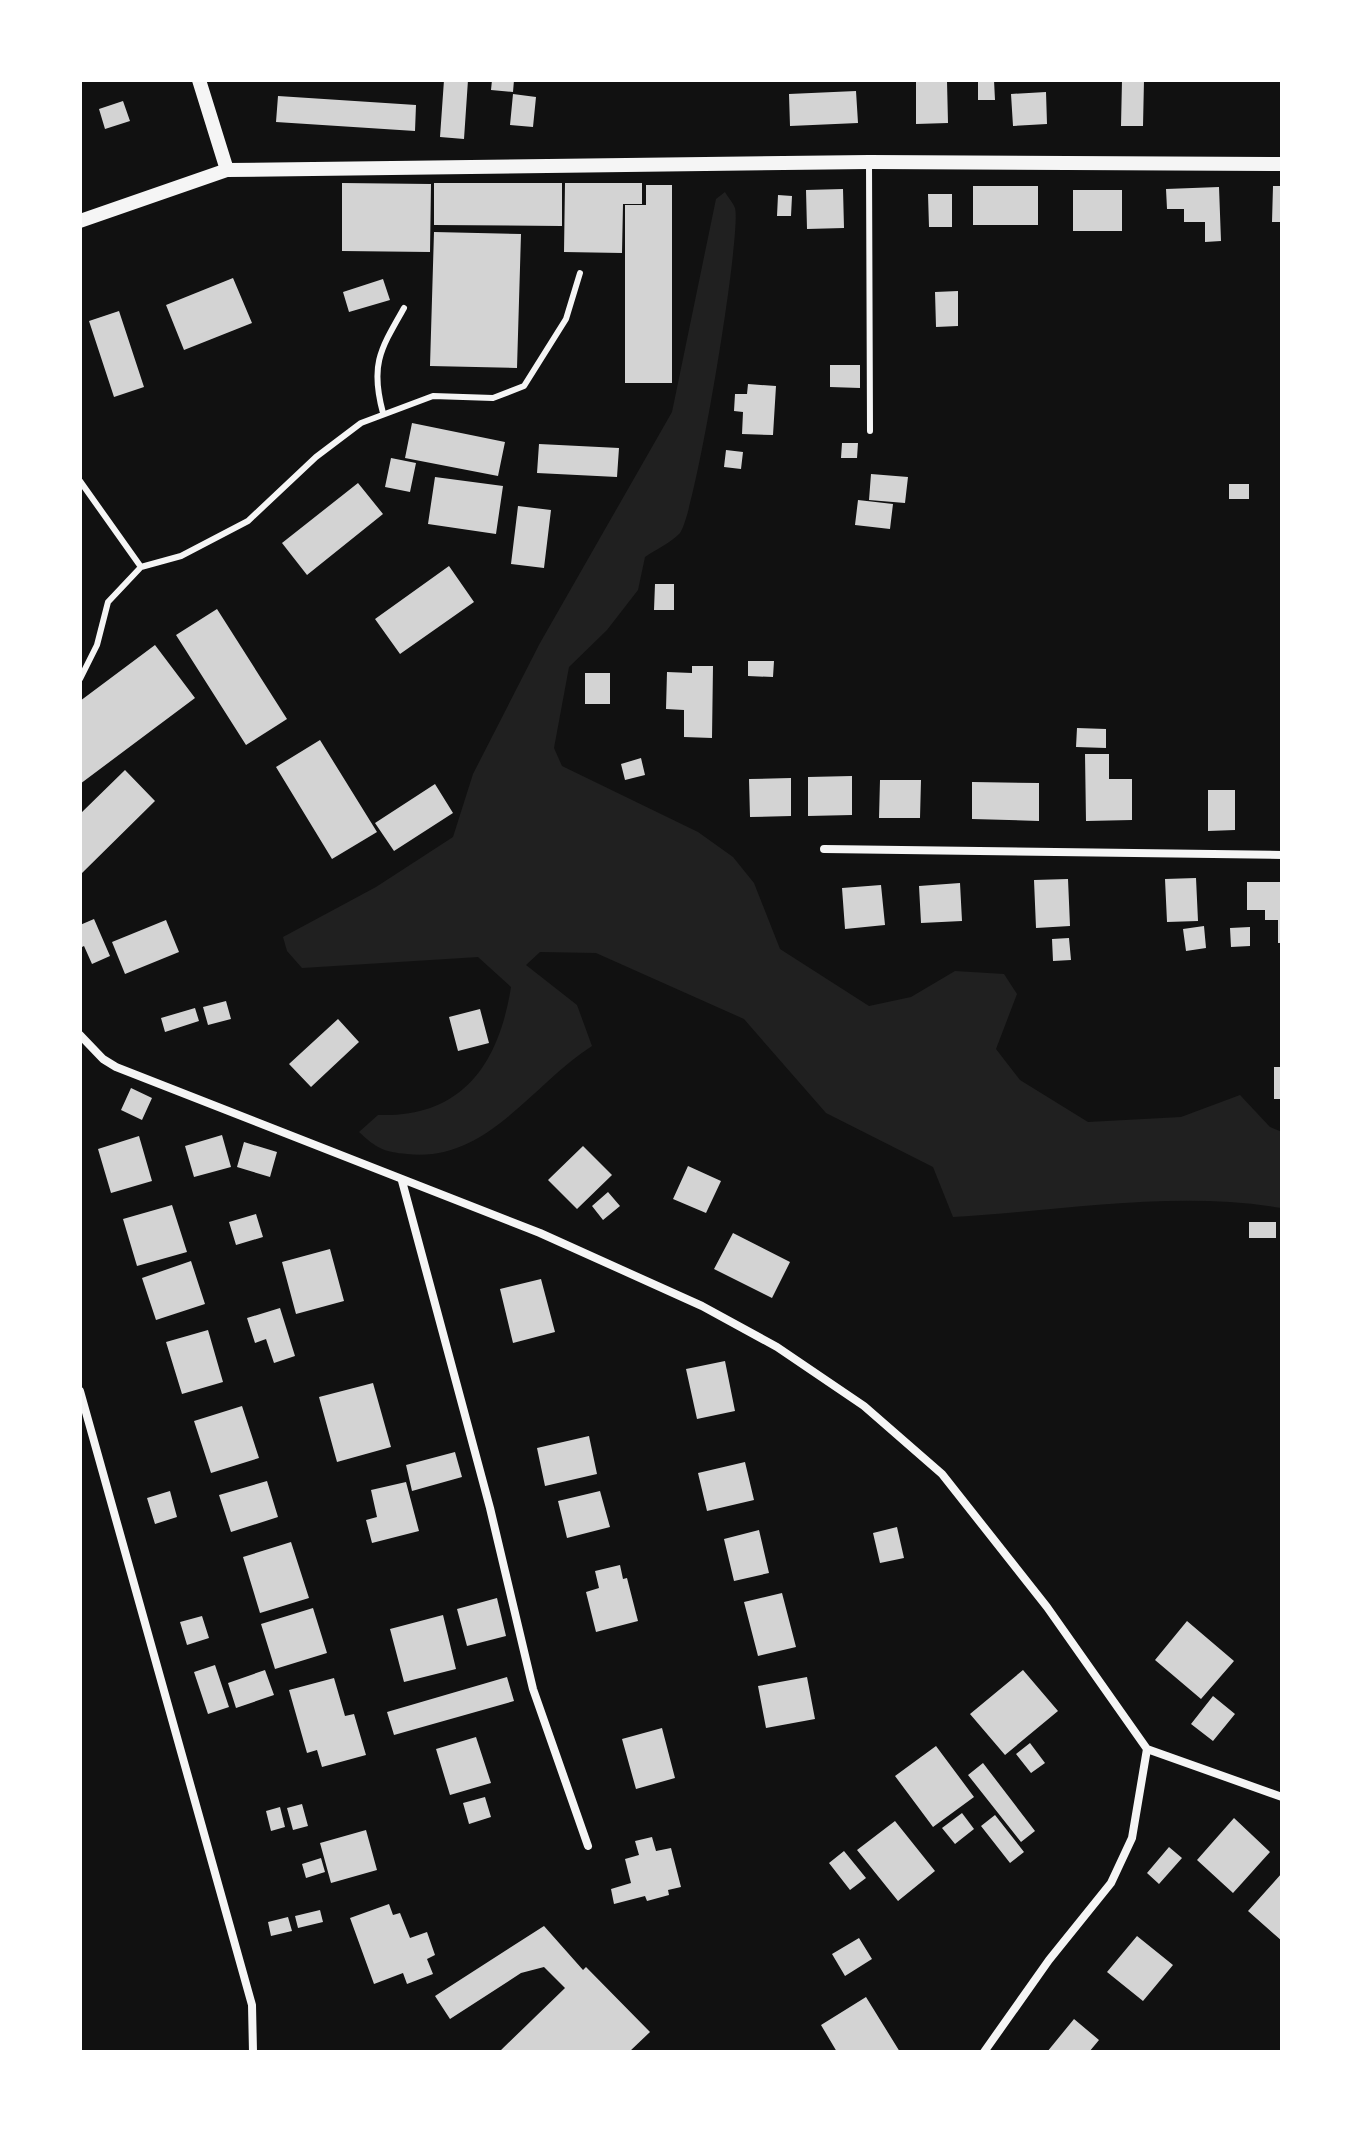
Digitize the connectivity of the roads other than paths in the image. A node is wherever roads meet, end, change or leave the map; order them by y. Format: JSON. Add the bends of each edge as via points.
{"nodes":[{"id":1,"x":199,"y":80,"type":"edge"},
{"id":2,"x":869,"y":162,"type":"junction"},
{"id":3,"x":1282,"y":164,"type":"edge"},
{"id":4,"x":227,"y":170,"type":"junction"},
{"id":5,"x":80,"y":221,"type":"edge"},
{"id":6,"x":580,"y":273,"type":"dead end"},
{"id":7,"x":404,"y":308,"type":"dead end"},
{"id":8,"x":383,"y":413,"type":"junction"},
{"id":9,"x":870,"y":431,"type":"dead end"},
{"id":10,"x":80,"y":481,"type":"edge"},
{"id":11,"x":141,"y":567,"type":"junction"},
{"id":12,"x":80,"y":679,"type":"edge"},
{"id":13,"x":824,"y":849,"type":"dead end"},
{"id":14,"x":1282,"y":855,"type":"edge"},
{"id":15,"x":80,"y":1035,"type":"edge"},
{"id":16,"x":402,"y":1181,"type":"junction"},
{"id":17,"x":80,"y":1391,"type":"edge"},
{"id":18,"x":1147,"y":1749,"type":"junction"},
{"id":19,"x":1282,"y":1797,"type":"edge"},
{"id":20,"x":588,"y":1846,"type":"dead end"},
{"id":21,"x":253,"y":2052,"type":"edge"},
{"id":22,"x":984,"y":2052,"type":"edge"}],
"edges":[{"from":1,"to":4,"type":"street"},
{"from":2,"to":3,"type":"street"},
{"from":2,"to":4,"type":"street"},
{"from":2,"to":9,"type":"lane"},
{"from":4,"to":5,"type":"street"},
{"from":6,"to":8,"type":"lane","via":[[566,319],[524,386],[493,398],[433,396]]},
{"from":7,"to":8,"type":"lane","via":[[379,353],[375,382]]},
{"from":8,"to":11,"type":"lane","via":[[316,457],[248,521],[181,556]]},
{"from":10,"to":11,"type":"lane"},
{"from":11,"to":12,"type":"lane","via":[[108,602],[97,645]]},
{"from":13,"to":14,"type":"street"},
{"from":15,"to":16,"type":"street","via":[[116,1067]]},
{"from":16,"to":18,"type":"street","via":[[540,1233],[702,1306],[777,1347],[864,1406],[942,1474],[1047,1607]]},
{"from":16,"to":20,"type":"street","via":[[533,1689]]},
{"from":17,"to":21,"type":"street","via":[[252,2005]]},
{"from":18,"to":19,"type":"street"},
{"from":18,"to":22,"type":"street","via":[[1132,1838],[1111,1883]]}]}
